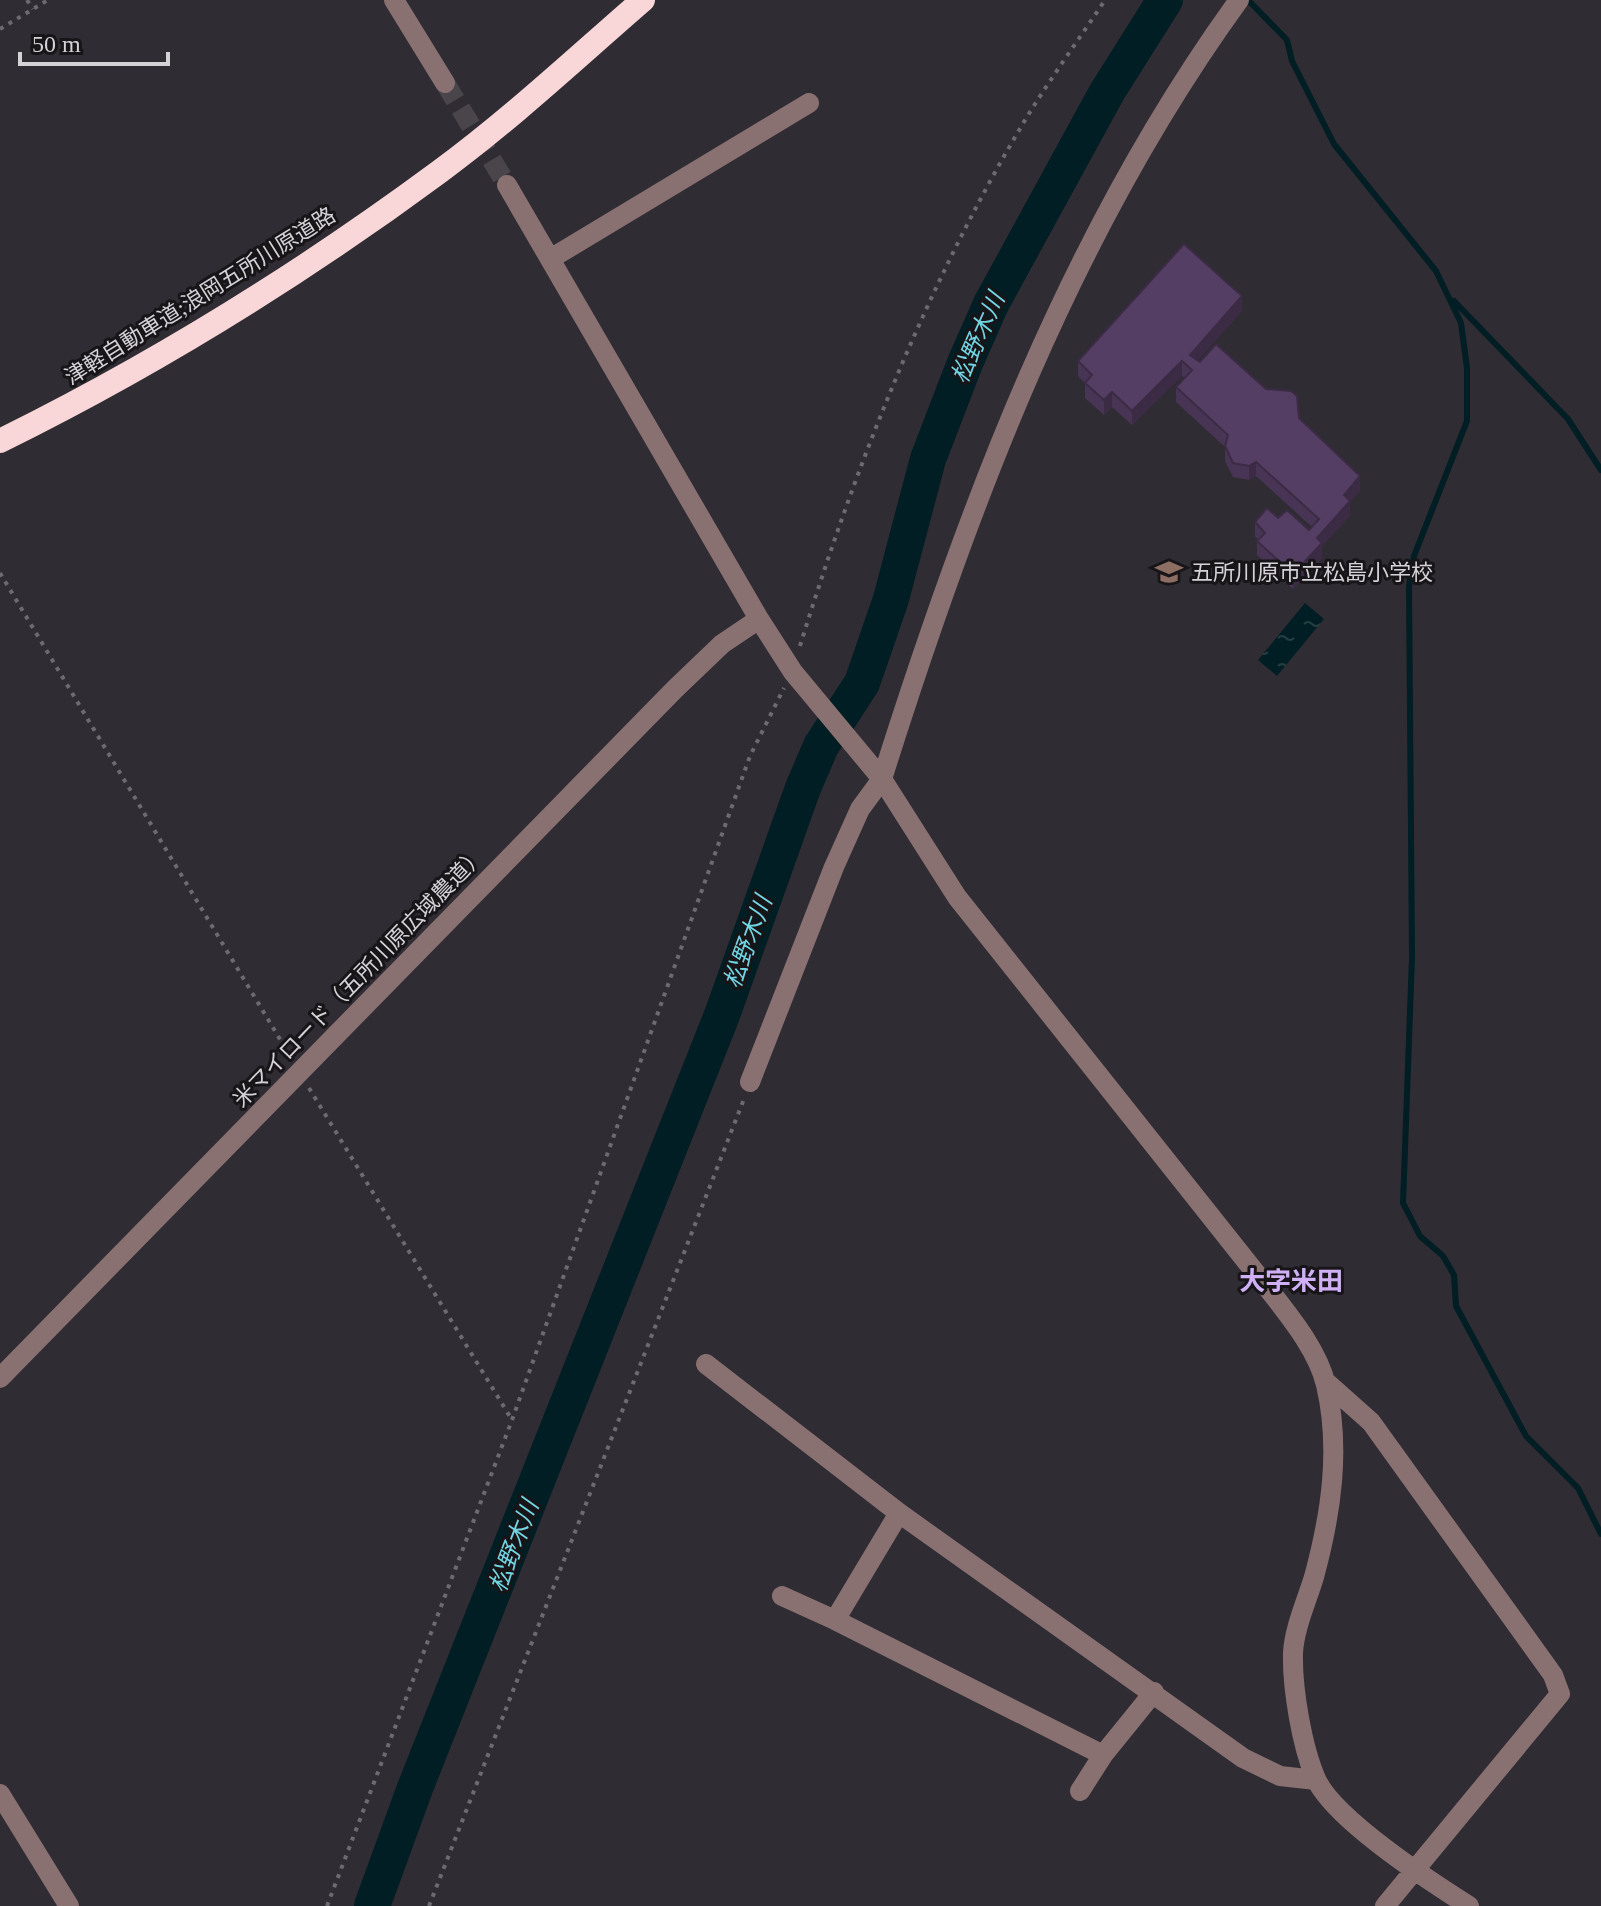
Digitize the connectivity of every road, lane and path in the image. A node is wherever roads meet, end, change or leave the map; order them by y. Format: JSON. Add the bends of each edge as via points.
{"nodes":[{"id":1,"x":27,"y":0,"type":"edge"},
{"id":2,"x":48,"y":0,"type":"edge"},
{"id":3,"x":394,"y":0,"type":"edge"},
{"id":4,"x":643,"y":0,"type":"edge"},
{"id":5,"x":1105,"y":0,"type":"edge"},
{"id":6,"x":1239,"y":0,"type":"edge"},
{"id":7,"x":33,"y":9,"type":"junction"},
{"id":8,"x":0,"y":29,"type":"edge"},
{"id":9,"x":445,"y":83,"type":"tunnel mouth"},
{"id":10,"x":809,"y":103,"type":"dead end"},
{"id":11,"x":507,"y":185,"type":"tunnel mouth"},
{"id":12,"x":550,"y":259,"type":"junction"},
{"id":13,"x":0,"y":441,"type":"edge"},
{"id":14,"x":0,"y":573,"type":"edge"},
{"id":15,"x":759,"y":619,"type":"junction"},
{"id":16,"x":798,"y":678,"type":"junction"},
{"id":17,"x":882,"y":779,"type":"junction"},
{"id":18,"x":300,"y":1072,"type":"junction"},
{"id":19,"x":750,"y":1082,"type":"joint"},
{"id":20,"x":706,"y":1364,"type":"dead end"},
{"id":21,"x":0,"y":1378,"type":"edge"},
{"id":22,"x":1326,"y":1382,"type":"junction"},
{"id":23,"x":512,"y":1420,"type":"junction"},
{"id":24,"x":899,"y":1513,"type":"junction"},
{"id":25,"x":782,"y":1596,"type":"dead end"},
{"id":26,"x":835,"y":1620,"type":"junction"},
{"id":27,"x":1154,"y":1692,"type":"junction"},
{"id":28,"x":1103,"y":1755,"type":"junction"},
{"id":29,"x":1316,"y":1780,"type":"junction"},
{"id":30,"x":1080,"y":1791,"type":"dead end"},
{"id":31,"x":0,"y":1794,"type":"edge"},
{"id":32,"x":1413,"y":1871,"type":"junction"},
{"id":33,"x":69,"y":1906,"type":"edge"},
{"id":34,"x":327,"y":1906,"type":"edge"},
{"id":35,"x":429,"y":1906,"type":"edge"},
{"id":36,"x":1385,"y":1906,"type":"edge"},
{"id":37,"x":1469,"y":1906,"type":"edge"}],
"edges":[{"from":1,"to":7,"type":"path"},
{"from":2,"to":7,"type":"path"},
{"from":3,"to":9,"type":"street"},
{"from":4,"to":13,"type":"highway","name":"津軽自動車道;浪岡五所川原道路","via":[[441,171],[290,276],[92,396]]},
{"from":5,"to":16,"type":"path","via":[[1018,131],[939,284],[835,532]]},
{"from":6,"to":17,"type":"street","via":[[1134,161],[1032,364],[954,560]]},
{"from":7,"to":8,"type":"path"},
{"from":10,"to":12,"type":"street"},
{"from":11,"to":12,"type":"street"},
{"from":12,"to":15,"type":"street"},
{"from":14,"to":18,"type":"path"},
{"from":15,"to":16,"type":"street"},
{"from":15,"to":18,"type":"street","name":"米マイロード（五所川原広域農道）","via":[[685,679]]},
{"from":16,"to":17,"type":"street"},
{"from":16,"to":23,"type":"path","via":[[750,756]]},
{"from":17,"to":19,"type":"street","via":[[860,809],[834,867]]},
{"from":17,"to":22,"type":"street","via":[[957,897],[1292,1318]]},
{"from":18,"to":21,"type":"street","name":"米マイロード（五所川原広域農道）"},
{"from":18,"to":23,"type":"path"},
{"from":19,"to":35,"type":"path"},
{"from":20,"to":24,"type":"street"},
{"from":22,"to":29,"type":"street","via":[[1336,1461],[1321,1550],[1293,1651],[1299,1716]]},
{"from":22,"to":32,"type":"street","via":[[1371,1422],[1553,1675],[1560,1694]]},
{"from":23,"to":34,"type":"path"},
{"from":24,"to":26,"type":"street"},
{"from":24,"to":27,"type":"street"},
{"from":25,"to":26,"type":"street"},
{"from":26,"to":28,"type":"street"},
{"from":27,"to":28,"type":"street"},
{"from":27,"to":29,"type":"street","via":[[1243,1758],[1280,1776]]},
{"from":28,"to":30,"type":"street"},
{"from":29,"to":32,"type":"street","via":[[1349,1817]]},
{"from":31,"to":33,"type":"street"},
{"from":32,"to":36,"type":"street"},
{"from":32,"to":37,"type":"street"}]}
